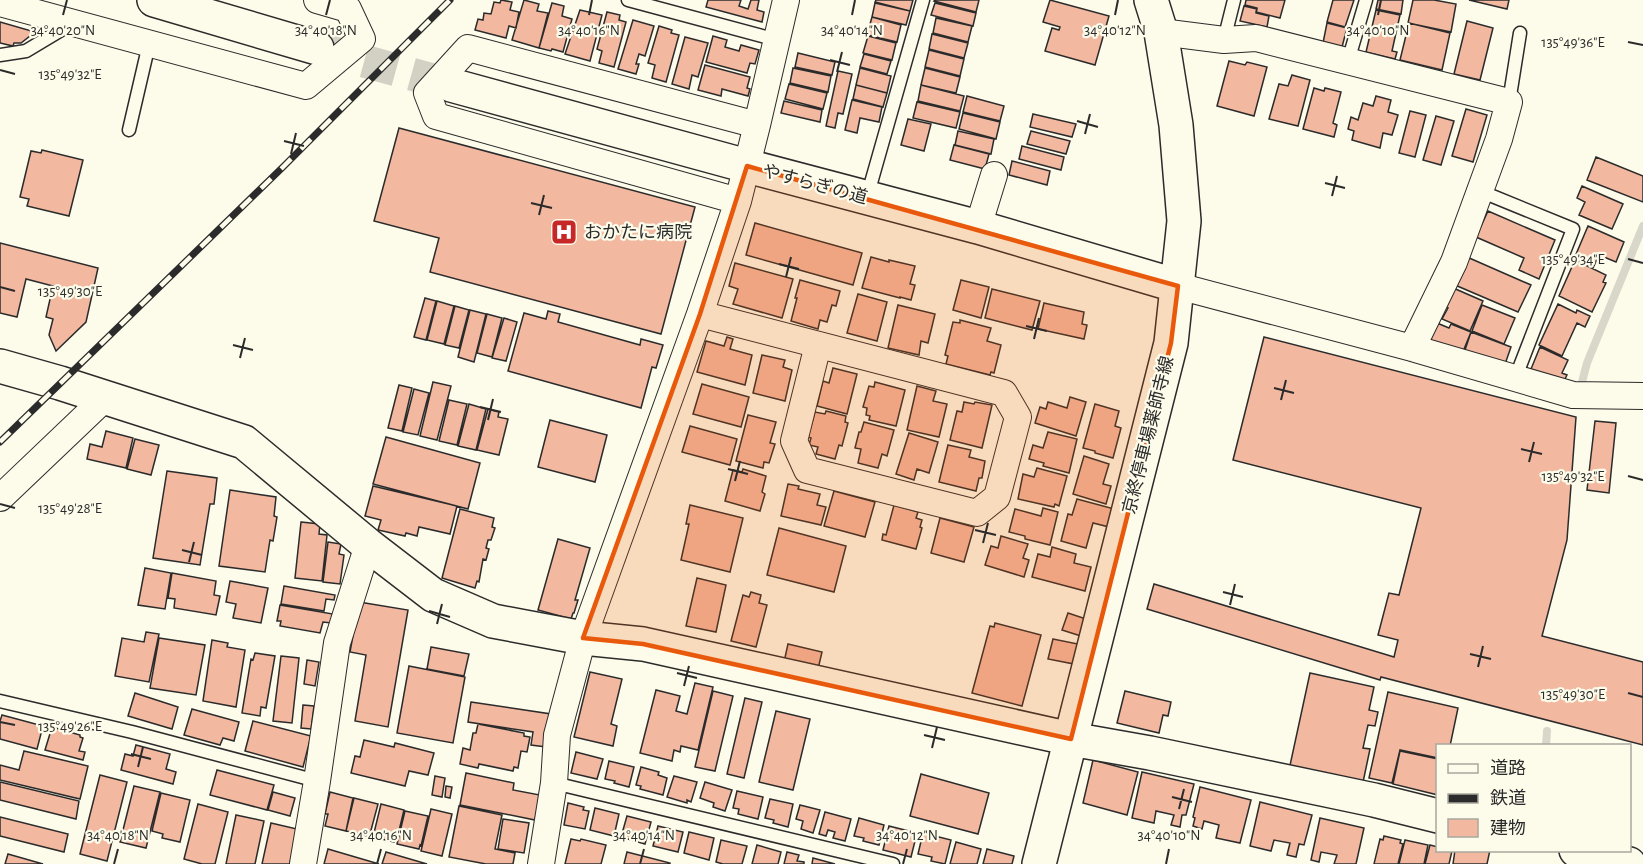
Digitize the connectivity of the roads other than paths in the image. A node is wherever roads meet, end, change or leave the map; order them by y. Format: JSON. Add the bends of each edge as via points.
{"nodes":[{"id":1,"x":154,"y":0,"type":"edge"},
{"id":2,"x":317,"y":0,"type":"edge"},
{"id":3,"x":628,"y":0,"type":"edge"},
{"id":4,"x":786,"y":0,"type":"edge"},
{"id":5,"x":923,"y":0,"type":"edge"},
{"id":6,"x":1151,"y":0,"type":"edge"},
{"id":7,"x":1234,"y":0,"type":"edge"},
{"id":8,"x":1366,"y":0,"type":"edge"},
{"id":9,"x":0,"y":3,"type":"edge"},
{"id":10,"x":72,"y":23,"type":"junction"},
{"id":11,"x":1161,"y":32,"type":"junction"},
{"id":12,"x":1520,"y":33,"type":"dead end"},
{"id":13,"x":777,"y":40,"type":"junction"},
{"id":14,"x":1224,"y":40,"type":"junction"},
{"id":15,"x":149,"y":44,"type":"junction"},
{"id":16,"x":317,"y":48,"type":"tunnel mouth"},
{"id":17,"x":0,"y":55,"type":"edge"},
{"id":18,"x":1348,"y":62,"type":"junction"},
{"id":19,"x":451,"y":85,"type":"tunnel mouth"},
{"id":20,"x":1509,"y":102,"type":"junction"},
{"id":21,"x":757,"y":125,"type":"junction"},
{"id":22,"x":129,"y":130,"type":"dead end"},
{"id":23,"x":747,"y":166,"type":"junction"},
{"id":24,"x":994,"y":175,"type":"dead end"},
{"id":25,"x":1480,"y":191,"type":"junction"},
{"id":26,"x":867,"y":198,"type":"junction"},
{"id":27,"x":738,"y":201,"type":"junction"},
{"id":28,"x":978,"y":227,"type":"junction"},
{"id":29,"x":1178,"y":286,"type":"junction"},
{"id":30,"x":700,"y":314,"type":"junction"},
{"id":31,"x":818,"y":345,"type":"junction"},
{"id":32,"x":1412,"y":348,"type":"junction"},
{"id":33,"x":0,"y":366,"type":"edge"},
{"id":34,"x":1515,"y":379,"type":"junction"},
{"id":35,"x":1643,"y":396,"type":"edge"},
{"id":36,"x":105,"y":398,"type":"junction"},
{"id":37,"x":0,"y":498,"type":"edge"},
{"id":38,"x":368,"y":545,"type":"junction"},
{"id":39,"x":583,"y":638,"type":"junction"},
{"id":40,"x":0,"y":701,"type":"edge"},
{"id":41,"x":1071,"y":739,"type":"junction"},
{"id":42,"x":317,"y":782,"type":"junction"},
{"id":43,"x":554,"y":783,"type":"junction"},
{"id":44,"x":1436,"y":816,"type":"edge"},
{"id":45,"x":1584,"y":852,"type":"edge"},
{"id":46,"x":303,"y":864,"type":"edge"},
{"id":47,"x":541,"y":864,"type":"edge"},
{"id":48,"x":893,"y":864,"type":"edge"},
{"id":49,"x":1039,"y":864,"type":"edge"},
{"id":50,"x":1629,"y":864,"type":"edge"}],
"edges":[{"from":1,"to":16,"type":"street"},
{"from":2,"to":15,"type":"street","via":[[348,9],[362,39],[306,86]]},
{"from":3,"to":13,"type":"lane"},
{"from":4,"to":13,"type":"street"},
{"from":5,"to":26,"type":"lane"},
{"from":6,"to":11,"type":"street","name":"京終停車場薬師寺線"},
{"from":7,"to":14,"type":"lane"},
{"from":8,"to":18,"type":"lane"},
{"from":9,"to":10,"type":"street"},
{"from":10,"to":15,"type":"street"},
{"from":10,"to":17,"type":"lane","via":[[26,51]]},
{"from":11,"to":14,"type":"street"},
{"from":11,"to":29,"type":"street","name":"京終停車場薬師寺線","via":[[1176,124],[1184,220]]},
{"from":12,"to":20,"type":"lane"},
{"from":13,"to":21,"type":"street"},
{"from":14,"to":18,"type":"street","via":[[1256,38]]},
{"from":15,"to":22,"type":"lane"},
{"from":18,"to":20,"type":"street"},
{"from":19,"to":23,"type":"street","name":"やすらぎの道"},
{"from":20,"to":25,"type":"street"},
{"from":21,"to":23,"type":"street"},
{"from":21,"to":27,"type":"street","via":[[468,48],[427,93],[436,117]]},
{"from":23,"to":26,"type":"street","name":"やすらぎの道"},
{"from":23,"to":27,"type":"street"},
{"from":24,"to":28,"type":"street"},
{"from":25,"to":32,"type":"street","via":[[1454,262]]},
{"from":25,"to":34,"type":"lane","via":[[1573,229]]},
{"from":26,"to":28,"type":"street","name":"やすらぎの道"},
{"from":27,"to":30,"type":"street"},
{"from":28,"to":29,"type":"street","name":"やすらぎの道"},
{"from":29,"to":32,"type":"street"},
{"from":29,"to":41,"type":"street","name":"京終停車場薬師寺線","via":[[1172,343]]},
{"from":30,"to":31,"type":"street"},
{"from":30,"to":39,"type":"street"},
{"from":31,"to":31,"type":"street","via":[[1004,393],[1018,417],[997,497],[977,513],[807,470],[794,441]]},
{"from":32,"to":34,"type":"street"},
{"from":33,"to":36,"type":"street"},
{"from":34,"to":35,"type":"street","via":[[1573,395]]},
{"from":36,"to":37,"type":"street"},
{"from":36,"to":38,"type":"street","via":[[244,442]]},
{"from":38,"to":39,"type":"street","via":[[433,596],[493,621]]},
{"from":38,"to":42,"type":"street","via":[[337,643]]},
{"from":39,"to":41,"type":"street","via":[[643,644]]},
{"from":39,"to":43,"type":"street","via":[[557,735]]},
{"from":40,"to":42,"type":"lane"},
{"from":41,"to":44,"type":"street","via":[[1352,795]]},
{"from":41,"to":49,"type":"street","name":"京終停車場薬師寺線"},
{"from":42,"to":46,"type":"street"},
{"from":43,"to":47,"type":"street"},
{"from":43,"to":48,"type":"lane"},
{"from":45,"to":50,"type":"street"}]}
